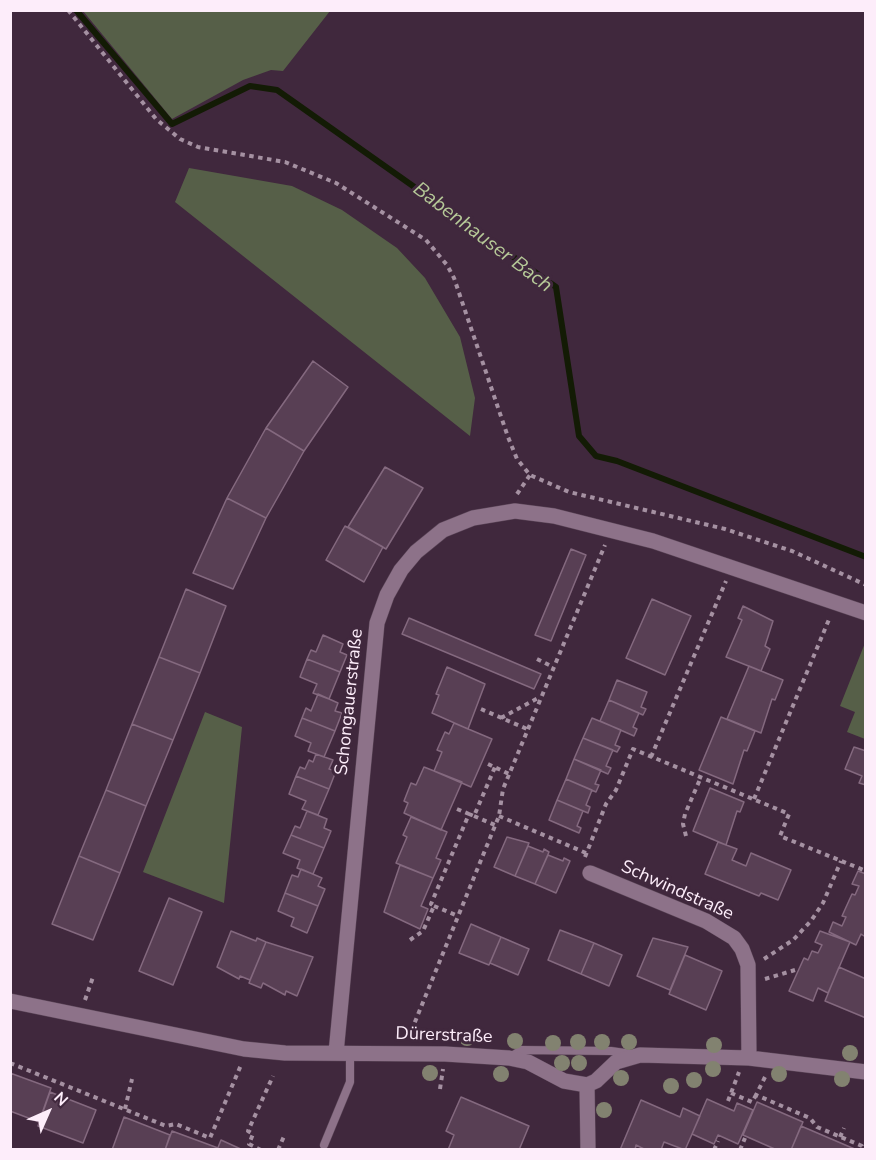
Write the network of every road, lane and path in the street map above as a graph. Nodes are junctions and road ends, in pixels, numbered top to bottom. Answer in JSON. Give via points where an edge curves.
{"nodes":[{"id":1,"x":68,"y":10,"type":"edge"},
{"id":2,"x":530,"y":475,"type":"junction"},
{"id":3,"x":633,"y":505,"type":"junction"},
{"id":4,"x":515,"y":511,"type":"junction"},
{"id":5,"x":611,"y":530,"type":"junction"},
{"id":6,"x":732,"y":566,"type":"junction"},
{"id":7,"x":848,"y":577,"type":"junction"},
{"id":8,"x":866,"y":585,"type":"edge"},
{"id":9,"x":836,"y":601,"type":"junction"},
{"id":10,"x":866,"y":613,"type":"edge"},
{"id":11,"x":537,"y":659,"type":"dead end"},
{"id":12,"x":553,"y":667,"type":"junction"},
{"id":13,"x":541,"y":697,"type":"junction"},
{"id":14,"x":481,"y":709,"type":"dead end"},
{"id":15,"x":501,"y":718,"type":"junction"},
{"id":16,"x":527,"y":729,"type":"junction"},
{"id":17,"x":651,"y":757,"type":"junction"},
{"id":18,"x":488,"y":764,"type":"dead end"},
{"id":19,"x":495,"y":767,"type":"junction"},
{"id":20,"x":509,"y":774,"type":"junction"},
{"id":21,"x":701,"y":777,"type":"junction"},
{"id":22,"x":754,"y":799,"type":"junction"},
{"id":23,"x":457,"y":808,"type":"dead end"},
{"id":24,"x":469,"y":814,"type":"junction"},
{"id":25,"x":474,"y":816,"type":"junction"},
{"id":26,"x":499,"y":816,"type":"junction"},
{"id":27,"x":495,"y":825,"type":"junction"},
{"id":28,"x":686,"y":836,"type":"dead end"},
{"id":29,"x":841,"y":861,"type":"junction"},
{"id":30,"x":866,"y":871,"type":"edge"},
{"id":31,"x":590,"y":873,"type":"dead end"},
{"id":32,"x":434,"y":906,"type":"junction"},
{"id":33,"x":458,"y":916,"type":"junction"},
{"id":34,"x":410,"y":940,"type":"dead end"},
{"id":35,"x":755,"y":963,"type":"junction"},
{"id":36,"x":795,"y":970,"type":"dead end"},
{"id":37,"x":93,"y":977,"type":"dead end"},
{"id":38,"x":10,"y":1001,"type":"edge"},
{"id":39,"x":80,"y":1015,"type":"junction"},
{"id":40,"x":244,"y":1049,"type":"junction"},
{"id":41,"x":343,"y":1053,"type":"junction"},
{"id":42,"x":402,"y":1054,"type":"junction"},
{"id":43,"x":640,"y":1055,"type":"junction"},
{"id":44,"x":509,"y":1058,"type":"junction"},
{"id":45,"x":747,"y":1058,"type":"junction"},
{"id":46,"x":773,"y":1060,"type":"junction"},
{"id":47,"x":10,"y":1063,"type":"edge"},
{"id":48,"x":866,"y":1072,"type":"edge"},
{"id":49,"x":273,"y":1076,"type":"dead end"},
{"id":50,"x":132,"y":1079,"type":"dead end"},
{"id":51,"x":587,"y":1085,"type":"junction"},
{"id":52,"x":731,"y":1093,"type":"junction"},
{"id":53,"x":756,"y":1095,"type":"junction"},
{"id":54,"x":728,"y":1101,"type":"dead end"},
{"id":55,"x":125,"y":1109,"type":"junction"},
{"id":56,"x":843,"y":1128,"type":"dead end"},
{"id":57,"x":285,"y":1134,"type":"dead end"},
{"id":58,"x":840,"y":1137,"type":"junction"},
{"id":59,"x":745,"y":1138,"type":"dead end"},
{"id":60,"x":718,"y":1141,"type":"dead end"},
{"id":61,"x":324,"y":1145,"type":"dead end"},
{"id":62,"x":740,"y":1148,"type":"edge"},
{"id":63,"x":261,"y":1149,"type":"edge"},
{"id":64,"x":278,"y":1149,"type":"edge"},
{"id":65,"x":588,"y":1149,"type":"edge"},
{"id":66,"x":714,"y":1149,"type":"edge"},
{"id":67,"x":746,"y":1149,"type":"edge"},
{"id":68,"x":864,"y":1149,"type":"edge"}],
"edges":[{"from":1,"to":2,"type":"path","via":[[156,119],[180,139],[198,147],[285,162],[326,179],[426,240],[454,278],[508,437],[517,459]]},
{"from":2,"to":3,"type":"path","via":[[569,492]]},
{"from":2,"to":4,"type":"path","via":[[516,496]]},
{"from":3,"to":5,"type":"path"},
{"from":3,"to":7,"type":"path","via":[[792,551]]},
{"from":4,"to":5,"type":"street","name":"Schongauerstraße"},
{"from":4,"to":41,"type":"street","name":"Schongauerstraße","via":[[473,518],[443,530],[401,570],[377,622]]},
{"from":5,"to":6,"type":"street","name":"Schongauerstraße"},
{"from":5,"to":12,"type":"path"},
{"from":6,"to":9,"type":"street","name":"Schongauerstraße"},
{"from":6,"to":17,"type":"path"},
{"from":7,"to":8,"type":"path"},
{"from":7,"to":9,"type":"path"},
{"from":9,"to":10,"type":"street","name":"Schongauerstraße"},
{"from":9,"to":22,"type":"path"},
{"from":11,"to":12,"type":"path"},
{"from":12,"to":13,"type":"path"},
{"from":13,"to":15,"type":"path"},
{"from":13,"to":16,"type":"path"},
{"from":14,"to":15,"type":"path"},
{"from":15,"to":16,"type":"path"},
{"from":16,"to":20,"type":"path"},
{"from":17,"to":21,"type":"path"},
{"from":17,"to":26,"type":"path","via":[[633,749],[586,853]]},
{"from":18,"to":19,"type":"path"},
{"from":19,"to":20,"type":"path"},
{"from":19,"to":25,"type":"path"},
{"from":20,"to":26,"type":"path"},
{"from":21,"to":22,"type":"path"},
{"from":21,"to":28,"type":"path","via":[[685,814]]},
{"from":22,"to":29,"type":"path","via":[[789,814],[780,836]]},
{"from":23,"to":24,"type":"path"},
{"from":24,"to":25,"type":"path"},
{"from":24,"to":32,"type":"path","via":[[431,904]]},
{"from":25,"to":27,"type":"path"},
{"from":26,"to":27,"type":"path"},
{"from":27,"to":33,"type":"path"},
{"from":29,"to":30,"type":"path"},
{"from":29,"to":35,"type":"path","via":[[811,921],[793,940]]},
{"from":31,"to":35,"type":"street","name":"Schwindstraße","via":[[721,928]]},
{"from":32,"to":33,"type":"path"},
{"from":32,"to":34,"type":"path","via":[[423,931]]},
{"from":33,"to":42,"type":"path"},
{"from":35,"to":36,"type":"path","via":[[766,981]]},
{"from":35,"to":45,"type":"street"},
{"from":37,"to":39,"type":"path"},
{"from":38,"to":39,"type":"street","name":"Dürerstraße"},
{"from":39,"to":40,"type":"street","name":"Dürerstraße"},
{"from":40,"to":41,"type":"street","name":"Dürerstraße"},
{"from":40,"to":55,"type":"path","via":[[240,1069],[210,1138]]},
{"from":41,"to":42,"type":"street","name":"Dürerstraße"},
{"from":41,"to":61,"type":"lane","via":[[350,1082]]},
{"from":42,"to":44,"type":"street","name":"Dürerstraße"},
{"from":43,"to":44,"type":"lane","via":[[521,1050]]},
{"from":43,"to":45,"type":"street"},
{"from":43,"to":51,"type":"street","via":[[616,1062]]},
{"from":44,"to":51,"type":"street","name":"Dürerstraße","via":[[528,1062],[564,1081]]},
{"from":45,"to":46,"type":"street"},
{"from":45,"to":52,"type":"path"},
{"from":46,"to":48,"type":"street"},
{"from":46,"to":53,"type":"path"},
{"from":47,"to":55,"type":"path"},
{"from":49,"to":63,"type":"path","via":[[248,1131],[254,1134],[249,1144]]},
{"from":50,"to":55,"type":"path"},
{"from":51,"to":65,"type":"street"},
{"from":52,"to":53,"type":"path","via":[[752,1102]]},
{"from":52,"to":54,"type":"path"},
{"from":53,"to":58,"type":"path","via":[[810,1118],[817,1126]]},
{"from":56,"to":58,"type":"path"},
{"from":57,"to":64,"type":"path"},
{"from":58,"to":68,"type":"path"},
{"from":59,"to":62,"type":"path"},
{"from":60,"to":66,"type":"path"},
{"from":62,"to":67,"type":"path"}]}
